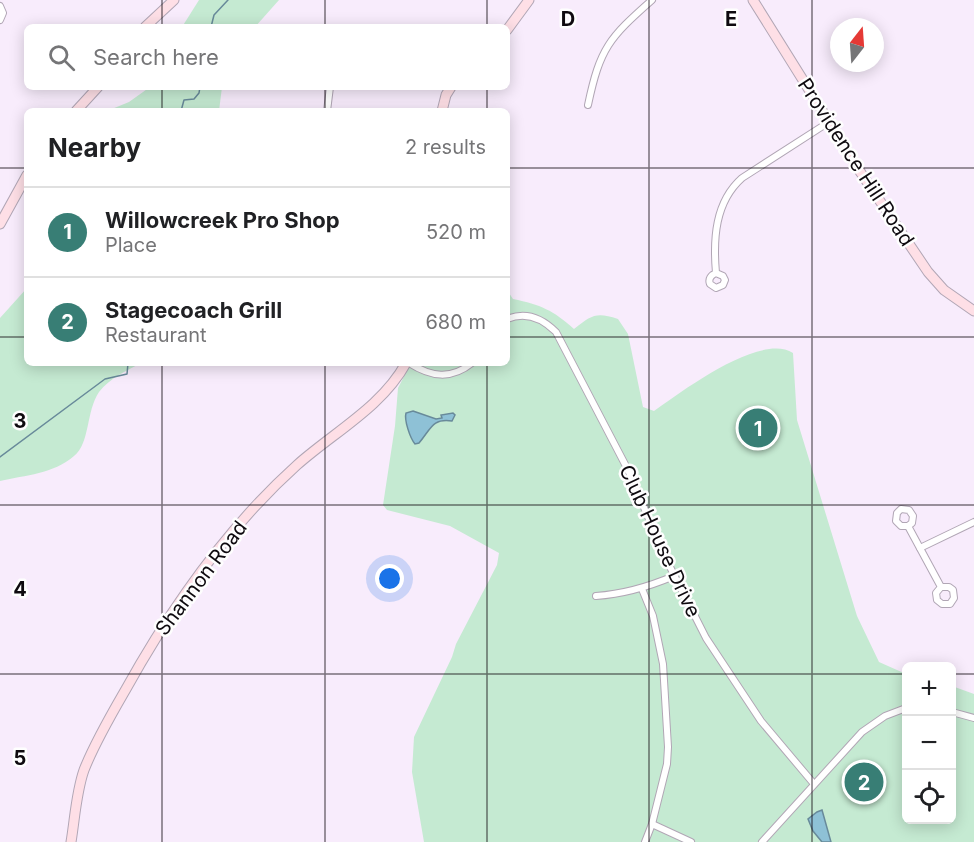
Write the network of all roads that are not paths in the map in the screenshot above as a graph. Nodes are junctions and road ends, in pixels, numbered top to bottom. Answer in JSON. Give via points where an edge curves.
{"nodes":[{"id":1,"x":174,"y":0,"type":"edge"},
{"id":2,"x":529,"y":0,"type":"edge"},
{"id":3,"x":652,"y":0,"type":"edge"},
{"id":4,"x":753,"y":0,"type":"edge"},
{"id":5,"x":0,"y":6,"type":"edge"},
{"id":6,"x":0,"y":20,"type":"edge"},
{"id":7,"x":149,"y":24,"type":"edge"},
{"id":8,"x":510,"y":27,"type":"edge"},
{"id":9,"x":95,"y":90,"type":"edge"},
{"id":10,"x":330,"y":90,"type":"edge"},
{"id":11,"x":449,"y":90,"type":"edge"},
{"id":12,"x":588,"y":105,"type":"dead end"},
{"id":13,"x":79,"y":108,"type":"edge"},
{"id":14,"x":327,"y":108,"type":"edge"},
{"id":15,"x":443,"y":108,"type":"edge"},
{"id":16,"x":829,"y":122,"type":"junction"},
{"id":17,"x":24,"y":180,"type":"edge"},
{"id":18,"x":0,"y":224,"type":"edge"},
{"id":19,"x":716,"y":273,"type":"dead end"},
{"id":20,"x":974,"y":311,"type":"edge"},
{"id":21,"x":510,"y":318,"type":"edge"},
{"id":22,"x":405,"y":366,"type":"edge"},
{"id":23,"x":414,"y":366,"type":"edge"},
{"id":24,"x":468,"y":366,"type":"edge"},
{"id":25,"x":974,"y":522,"type":"edge"},
{"id":26,"x":908,"y":526,"type":"dead end"},
{"id":27,"x":920,"y":548,"type":"junction"},
{"id":28,"x":674,"y":576,"type":"junction"},
{"id":29,"x":941,"y":587,"type":"dead end"},
{"id":30,"x":642,"y":589,"type":"junction"},
{"id":31,"x":596,"y":596,"type":"dead end"},
{"id":32,"x":902,"y":710,"type":"edge"},
{"id":33,"x":956,"y":713,"type":"edge"},
{"id":34,"x":974,"y":718,"type":"edge"},
{"id":35,"x":814,"y":784,"type":"junction"},
{"id":36,"x":652,"y":825,"type":"junction"},
{"id":37,"x":71,"y":842,"type":"edge"},
{"id":38,"x":645,"y":842,"type":"edge"},
{"id":39,"x":691,"y":842,"type":"edge"},
{"id":40,"x":762,"y":842,"type":"edge"}],
"edges":[{"from":1,"to":7,"type":"street"},
{"from":2,"to":8,"type":"street"},
{"from":3,"to":12,"type":"street","via":[[620,28],[606,47]]},
{"from":4,"to":16,"type":"street","name":"Providence Hill Road"},
{"from":5,"to":6,"type":"street"},
{"from":9,"to":13,"type":"street"},
{"from":10,"to":14,"type":"street"},
{"from":11,"to":15,"type":"street"},
{"from":16,"to":19,"type":"street","via":[[742,178],[726,195],[718,218]]},
{"from":16,"to":20,"type":"street","name":"Providence Hill Road","via":[[928,272],[944,290]]},
{"from":17,"to":18,"type":"street"},
{"from":21,"to":28,"type":"street","name":"Club House Drive","via":[[532,316],[548,323],[556,332],[630,475]]},
{"from":22,"to":37,"type":"street","name":"Shannon Road","via":[[381,397],[271,490],[166,620],[88,762]]},
{"from":23,"to":24,"type":"street","via":[[440,376],[452,375]]},
{"from":25,"to":27,"type":"street"},
{"from":26,"to":27,"type":"street"},
{"from":27,"to":29,"type":"street"},
{"from":28,"to":30,"type":"street"},
{"from":28,"to":35,"type":"street","name":"Club House Drive","via":[[735,683]]},
{"from":30,"to":31,"type":"street"},
{"from":30,"to":36,"type":"street","via":[[653,616],[663,664],[668,744]]},
{"from":32,"to":35,"type":"street","via":[[871,724]]},
{"from":33,"to":34,"type":"street"},
{"from":35,"to":40,"type":"street"},
{"from":36,"to":38,"type":"street"},
{"from":36,"to":39,"type":"street"}]}
